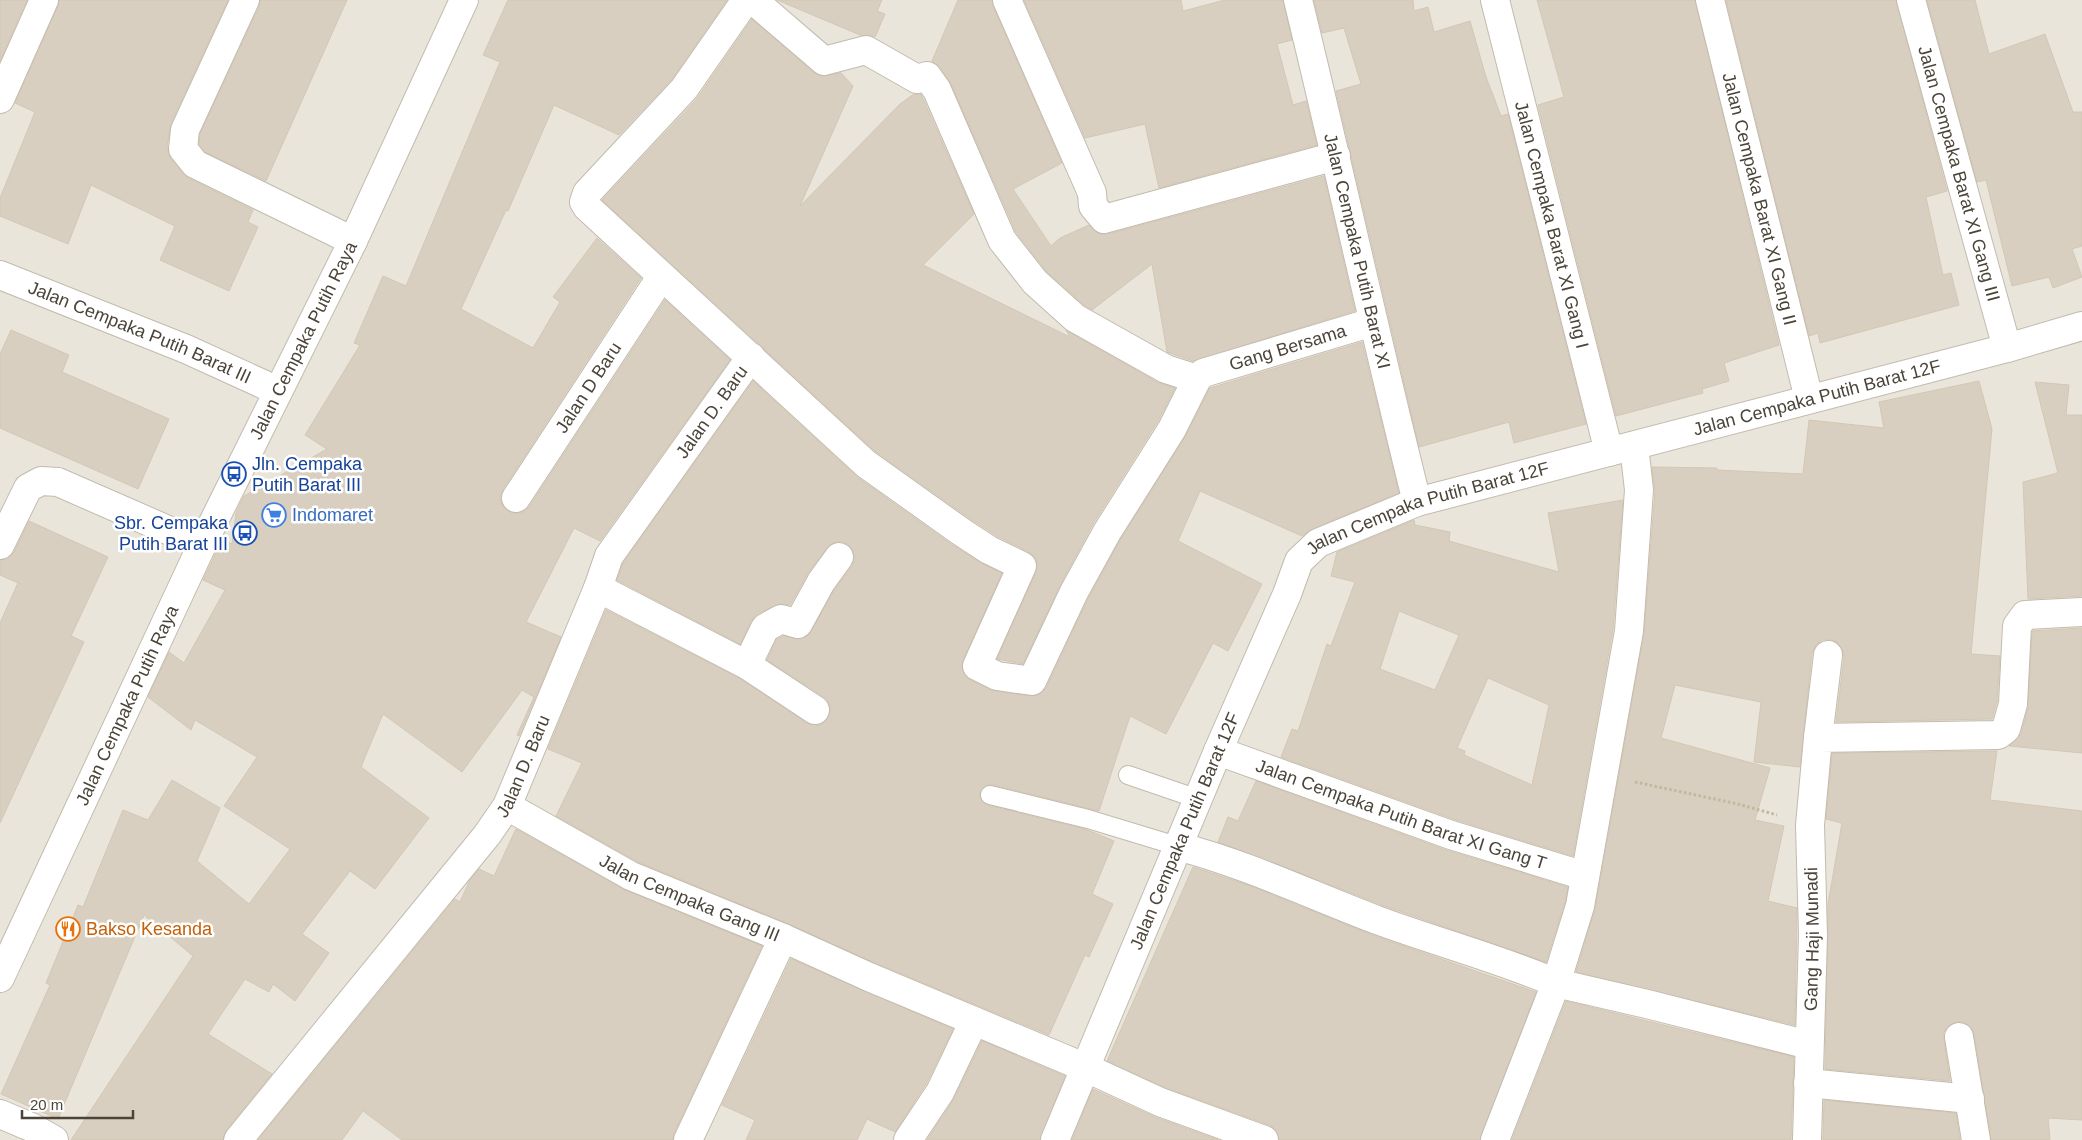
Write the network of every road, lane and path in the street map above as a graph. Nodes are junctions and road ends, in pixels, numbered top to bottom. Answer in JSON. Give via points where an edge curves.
{"nodes":[{"id":1,"x":44,"y":0,"type":"edge"},
{"id":2,"x":246,"y":0,"type":"edge"},
{"id":3,"x":464,"y":0,"type":"edge"},
{"id":4,"x":746,"y":0,"type":"edge"},
{"id":5,"x":753,"y":0,"type":"edge"},
{"id":6,"x":1007,"y":0,"type":"edge"},
{"id":7,"x":1298,"y":0,"type":"edge"},
{"id":8,"x":1495,"y":0,"type":"edge"},
{"id":9,"x":1710,"y":0,"type":"edge"},
{"id":10,"x":1911,"y":0,"type":"edge"},
{"id":11,"x":3,"y":82,"type":"edge"},
{"id":12,"x":1336,"y":156,"type":"junction"},
{"id":13,"x":354,"y":242,"type":"junction"},
{"id":14,"x":0,"y":275,"type":"edge"},
{"id":15,"x":661,"y":277,"type":"junction"},
{"id":16,"x":1373,"y":322,"type":"junction"},
{"id":17,"x":2082,"y":326,"type":"edge"},
{"id":18,"x":2007,"y":348,"type":"junction"},
{"id":19,"x":751,"y":357,"type":"junction"},
{"id":20,"x":1200,"y":376,"type":"junction"},
{"id":21,"x":278,"y":391,"type":"junction"},
{"id":22,"x":1809,"y":399,"type":"junction"},
{"id":23,"x":1622,"y":449,"type":"junction"},
{"id":24,"x":516,"y":498,"type":"dead end"},
{"id":25,"x":1417,"y":502,"type":"junction"},
{"id":26,"x":0,"y":545,"type":"edge"},
{"id":27,"x":202,"y":545,"type":"junction"},
{"id":28,"x":839,"y":557,"type":"dead end"},
{"id":29,"x":598,"y":588,"type":"junction"},
{"id":30,"x":2082,"y":612,"type":"edge"},
{"id":31,"x":1828,"y":656,"type":"dead end"},
{"id":32,"x":748,"y":666,"type":"junction"},
{"id":33,"x":815,"y":710,"type":"dead end"},
{"id":34,"x":1818,"y":738,"type":"junction"},
{"id":35,"x":1218,"y":751,"type":"junction"},
{"id":36,"x":1128,"y":775,"type":"dead end"},
{"id":37,"x":1603,"y":775,"type":"junction"},
{"id":38,"x":990,"y":795,"type":"dead end"},
{"id":39,"x":1198,"y":799,"type":"junction"},
{"id":40,"x":507,"y":806,"type":"junction"},
{"id":41,"x":1810,"y":825,"type":"junction"},
{"id":42,"x":1177,"y":846,"type":"junction"},
{"id":43,"x":1585,"y":876,"type":"junction"},
{"id":44,"x":783,"y":938,"type":"junction"},
{"id":45,"x":0,"y":978,"type":"edge"},
{"id":46,"x":1556,"y":984,"type":"junction"},
{"id":47,"x":974,"y":1020,"type":"junction"},
{"id":48,"x":1959,"y":1037,"type":"dead end"},
{"id":49,"x":1809,"y":1046,"type":"junction"},
{"id":50,"x":1084,"y":1067,"type":"junction"},
{"id":51,"x":1808,"y":1083,"type":"junction"},
{"id":52,"x":1970,"y":1099,"type":"junction"},
{"id":53,"x":0,"y":1114,"type":"edge"},
{"id":54,"x":54,"y":1140,"type":"edge"},
{"id":55,"x":238,"y":1140,"type":"edge"},
{"id":56,"x":688,"y":1140,"type":"edge"},
{"id":57,"x":908,"y":1140,"type":"edge"},
{"id":58,"x":1055,"y":1140,"type":"edge"},
{"id":59,"x":1264,"y":1140,"type":"edge"},
{"id":60,"x":1495,"y":1140,"type":"edge"},
{"id":61,"x":1807,"y":1140,"type":"edge"},
{"id":62,"x":1976,"y":1140,"type":"edge"}],
"edges":[{"from":1,"to":11,"type":"street"},
{"from":2,"to":13,"type":"street","via":[[185,130],[183,149],[195,164]]},
{"from":3,"to":13,"type":"street","name":"Jalan Cempaka Putih Raya"},
{"from":4,"to":15,"type":"street","via":[[684,89],[584,197],[587,207]]},
{"from":5,"to":20,"type":"street","via":[[824,61],[866,50],[917,79],[927,76],[937,90],[1002,240],[1036,282],[1075,318],[1166,369]]},
{"from":6,"to":12,"type":"street","via":[[1092,193],[1093,206],[1104,219]]},
{"from":7,"to":12,"type":"street","name":"Jalan Cempaka Putih Barat XI"},
{"from":8,"to":23,"type":"street","name":"Jalan Cempaka Barat XI Gang I"},
{"from":9,"to":22,"type":"street","name":"Jalan Cempaka Barat XI Gang II"},
{"from":10,"to":18,"type":"street","name":"Jalan Cempaka Barat XI Gang III"},
{"from":12,"to":16,"type":"street","name":"Jalan Cempaka Putih Barat XI"},
{"from":13,"to":21,"type":"street","name":"Jalan Cempaka Putih Raya"},
{"from":14,"to":21,"type":"street","name":"Jalan Cempaka Putih Barat III","via":[[186,349]]},
{"from":15,"to":19,"type":"street"},
{"from":15,"to":24,"type":"street","name":"Jalan D Baru"},
{"from":16,"to":20,"type":"street","name":"Gang Bersama"},
{"from":16,"to":25,"type":"street","name":"Jalan Cempaka Putih Barat XI"},
{"from":17,"to":18,"type":"street","name":"Jalan Cempaka Putih Barat 12F"},
{"from":18,"to":22,"type":"street","name":"Jalan Cempaka Putih Barat 12F"},
{"from":19,"to":20,"type":"street","via":[[866,464],[989,550],[1022,566],[977,666],[997,676],[1032,681],[1107,532],[1172,429]]},
{"from":19,"to":29,"type":"street","name":"Jalan D. Baru","via":[[609,556]]},
{"from":21,"to":27,"type":"street","name":"Jalan Cempaka Putih Raya"},
{"from":22,"to":23,"type":"street","name":"Jalan Cempaka Putih Barat 12F"},
{"from":23,"to":25,"type":"street","name":"Jalan Cempaka Putih Barat 12F"},
{"from":23,"to":37,"type":"street","name":"Jalan Cempaka Barat XI Gang I","via":[[1639,490],[1629,631]]},
{"from":25,"to":35,"type":"street","name":"Jalan Cempaka Putih Barat 12F","via":[[1318,543],[1299,561]]},
{"from":26,"to":27,"type":"street","via":[[28,488],[41,481],[58,482]]},
{"from":27,"to":45,"type":"street","name":"Jalan Cempaka Putih Raya"},
{"from":28,"to":32,"type":"street","via":[[798,624],[781,619],[765,628]]},
{"from":29,"to":32,"type":"street"},
{"from":29,"to":40,"type":"street","name":"Jalan D. Baru"},
{"from":30,"to":34,"type":"street","via":[[2025,615],[2019,621],[2013,704],[2006,729],[1998,734]]},
{"from":31,"to":34,"type":"street","name":"Gang Haji Munadi"},
{"from":32,"to":33,"type":"street"},
{"from":34,"to":41,"type":"street","name":"Gang Haji Munadi"},
{"from":35,"to":39,"type":"street","name":"Jalan Cempaka Putih Barat 12F"},
{"from":35,"to":43,"type":"street","name":"Jalan Cempaka Putih Barat XI Gang T","via":[[1451,835]]},
{"from":36,"to":39,"type":"lane"},
{"from":37,"to":41,"type":"path","via":[[1738,804]]},
{"from":37,"to":43,"type":"street","name":"Jalan Cempaka Barat XI Gang I"},
{"from":38,"to":42,"type":"lane","via":[[1088,819]]},
{"from":39,"to":42,"type":"street","name":"Jalan Cempaka Putih Barat 12F"},
{"from":40,"to":44,"type":"street","name":"Jalan Cempaka Gang III","via":[[620,871]]},
{"from":40,"to":55,"type":"street","name":"Jalan D. Baru"},
{"from":41,"to":49,"type":"street","name":"Gang Haji Munadi","via":[[1813,934]]},
{"from":42,"to":46,"type":"street","via":[[1213,855]]},
{"from":42,"to":50,"type":"street","name":"Jalan Cempaka Putih Barat 12F"},
{"from":43,"to":46,"type":"street","name":"Jalan Cempaka Barat XI Gang I","via":[[1580,906]]},
{"from":44,"to":47,"type":"street"},
{"from":44,"to":56,"type":"street","name":"Jalan Cempaka Gang III"},
{"from":46,"to":49,"type":"street"},
{"from":46,"to":60,"type":"street","name":"Jalan Cempaka Barat XI Gang I"},
{"from":47,"to":50,"type":"street"},
{"from":47,"to":57,"type":"street","via":[[940,1092]]},
{"from":48,"to":52,"type":"street"},
{"from":49,"to":51,"type":"street","name":"Gang Haji Munadi"},
{"from":50,"to":58,"type":"street","name":"Jalan Cempaka Putih Barat 12F"},
{"from":50,"to":59,"type":"street","via":[[1160,1102]]},
{"from":51,"to":52,"type":"street"},
{"from":51,"to":61,"type":"street","name":"Gang Haji Munadi"},
{"from":52,"to":62,"type":"street"},
{"from":53,"to":54,"type":"street"}]}
